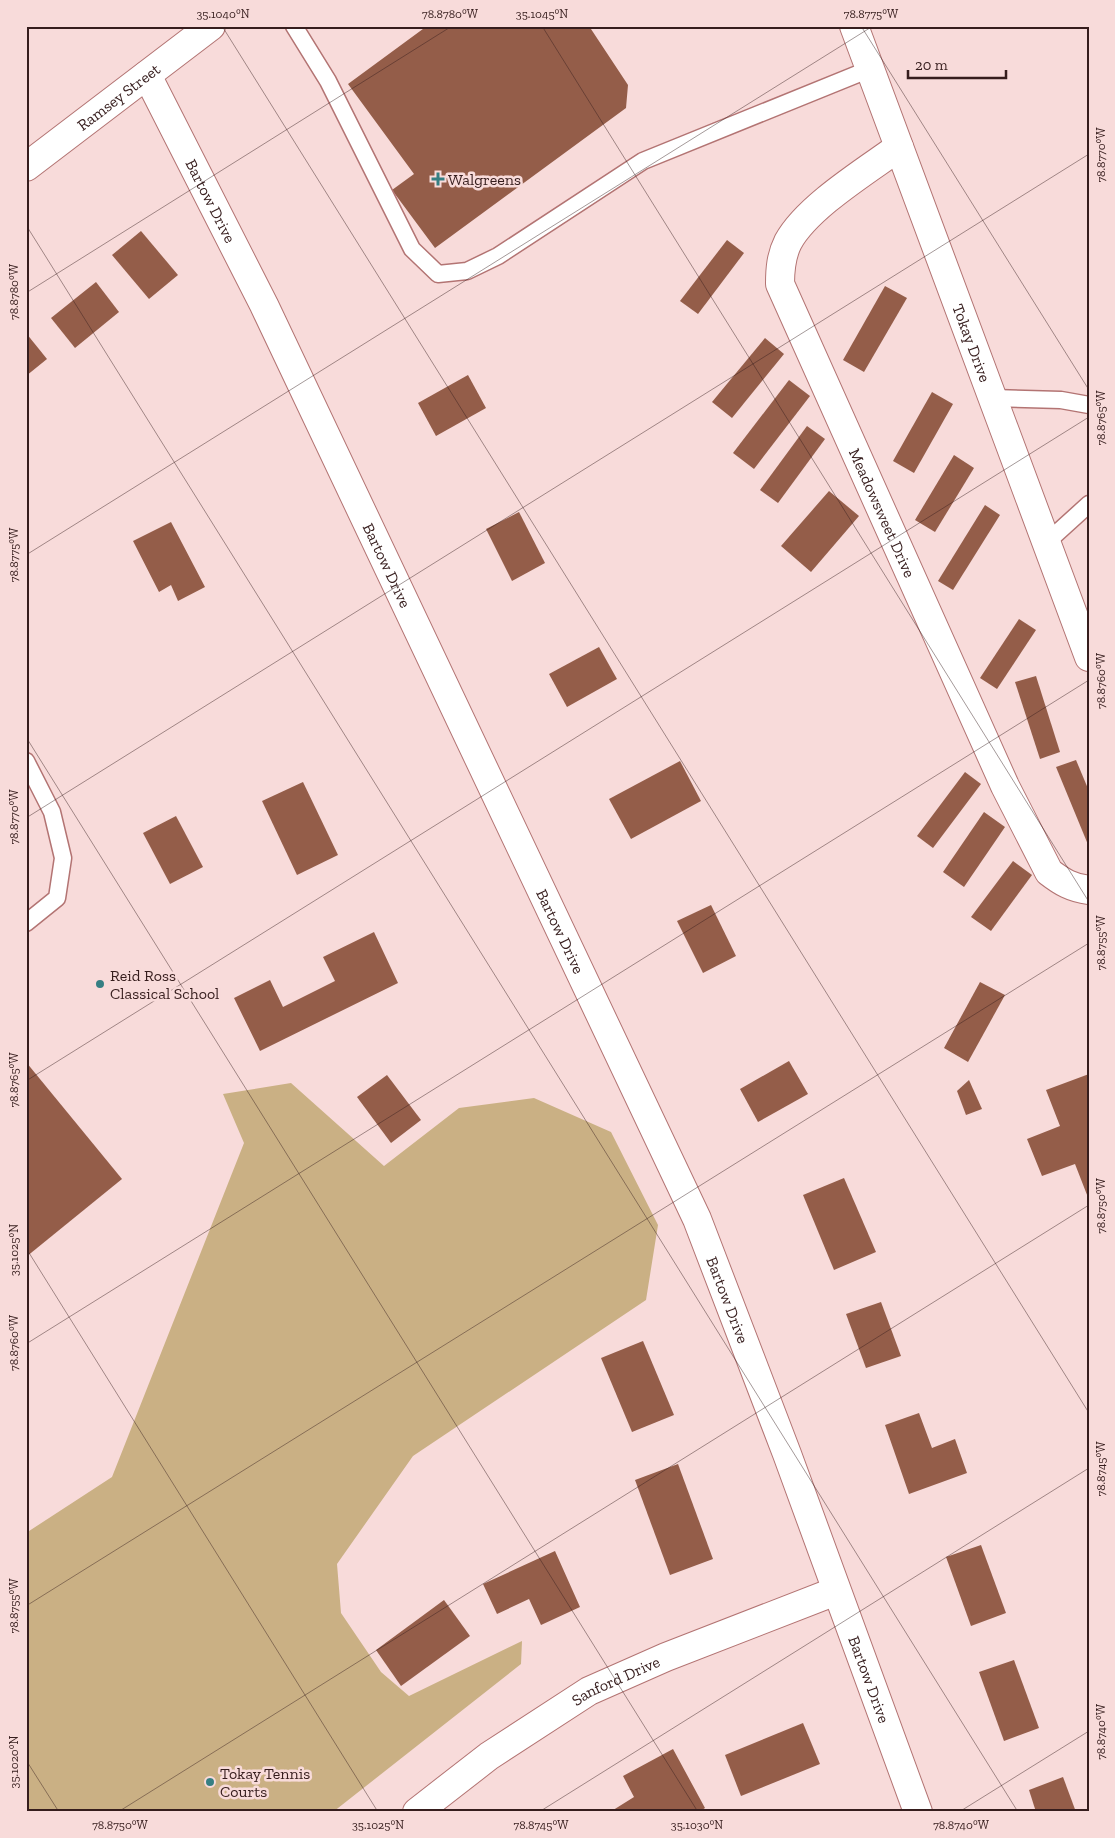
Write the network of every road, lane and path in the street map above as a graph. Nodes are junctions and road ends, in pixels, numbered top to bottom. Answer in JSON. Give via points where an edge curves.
{"nodes":[{"id":1,"x":211,"y":26,"type":"edge"},
{"id":2,"x":294,"y":26,"type":"edge"},
{"id":3,"x":854,"y":26,"type":"edge"},
{"id":4,"x":870,"y":69,"type":"junction"},
{"id":5,"x":147,"y":74,"type":"junction"},
{"id":6,"x":899,"y":147,"type":"junction"},
{"id":7,"x":26,"y":167,"type":"edge"},
{"id":8,"x":993,"y":398,"type":"junction"},
{"id":9,"x":1089,"y":405,"type":"edge"},
{"id":10,"x":1089,"y":504,"type":"edge"},
{"id":11,"x":1046,"y":542,"type":"junction"},
{"id":12,"x":1089,"y":657,"type":"edge"},
{"id":13,"x":26,"y":761,"type":"edge"},
{"id":14,"x":1089,"y":890,"type":"edge"},
{"id":15,"x":26,"y":922,"type":"edge"},
{"id":16,"x":836,"y":1591,"type":"junction"},
{"id":17,"x":417,"y":1812,"type":"edge"},
{"id":18,"x":918,"y":1812,"type":"edge"}],
"edges":[{"from":1,"to":5,"type":"street","name":"Ramsey Street"},
{"from":2,"to":4,"type":"lane","via":[[328,81],[412,249],[438,274],[467,271],[498,256],[643,161]]},
{"from":3,"to":4,"type":"street","name":"Tokay Drive"},
{"from":4,"to":6,"type":"street","name":"Tokay Drive"},
{"from":5,"to":7,"type":"street","name":"Ramsey Street"},
{"from":5,"to":16,"type":"street","name":"Bartow Drive","via":[[264,305],[697,1219]]},
{"from":6,"to":8,"type":"street","name":"Tokay Drive"},
{"from":6,"to":14,"type":"street","name":"Meadowsweet Drive","via":[[811,213],[788,242],[780,265],[780,284],[1005,786],[1049,872],[1061,882]]},
{"from":8,"to":9,"type":"lane","via":[[1061,400]]},
{"from":8,"to":11,"type":"street","name":"Tokay Drive"},
{"from":10,"to":11,"type":"lane"},
{"from":11,"to":12,"type":"street","name":"Tokay Drive"},
{"from":13,"to":15,"type":"lane","via":[[52,812],[63,858],[57,898]]},
{"from":16,"to":17,"type":"street","name":"Sanford Drive","via":[[666,1657],[589,1691],[489,1756]]},
{"from":16,"to":18,"type":"street","name":"Bartow Drive"}]}
